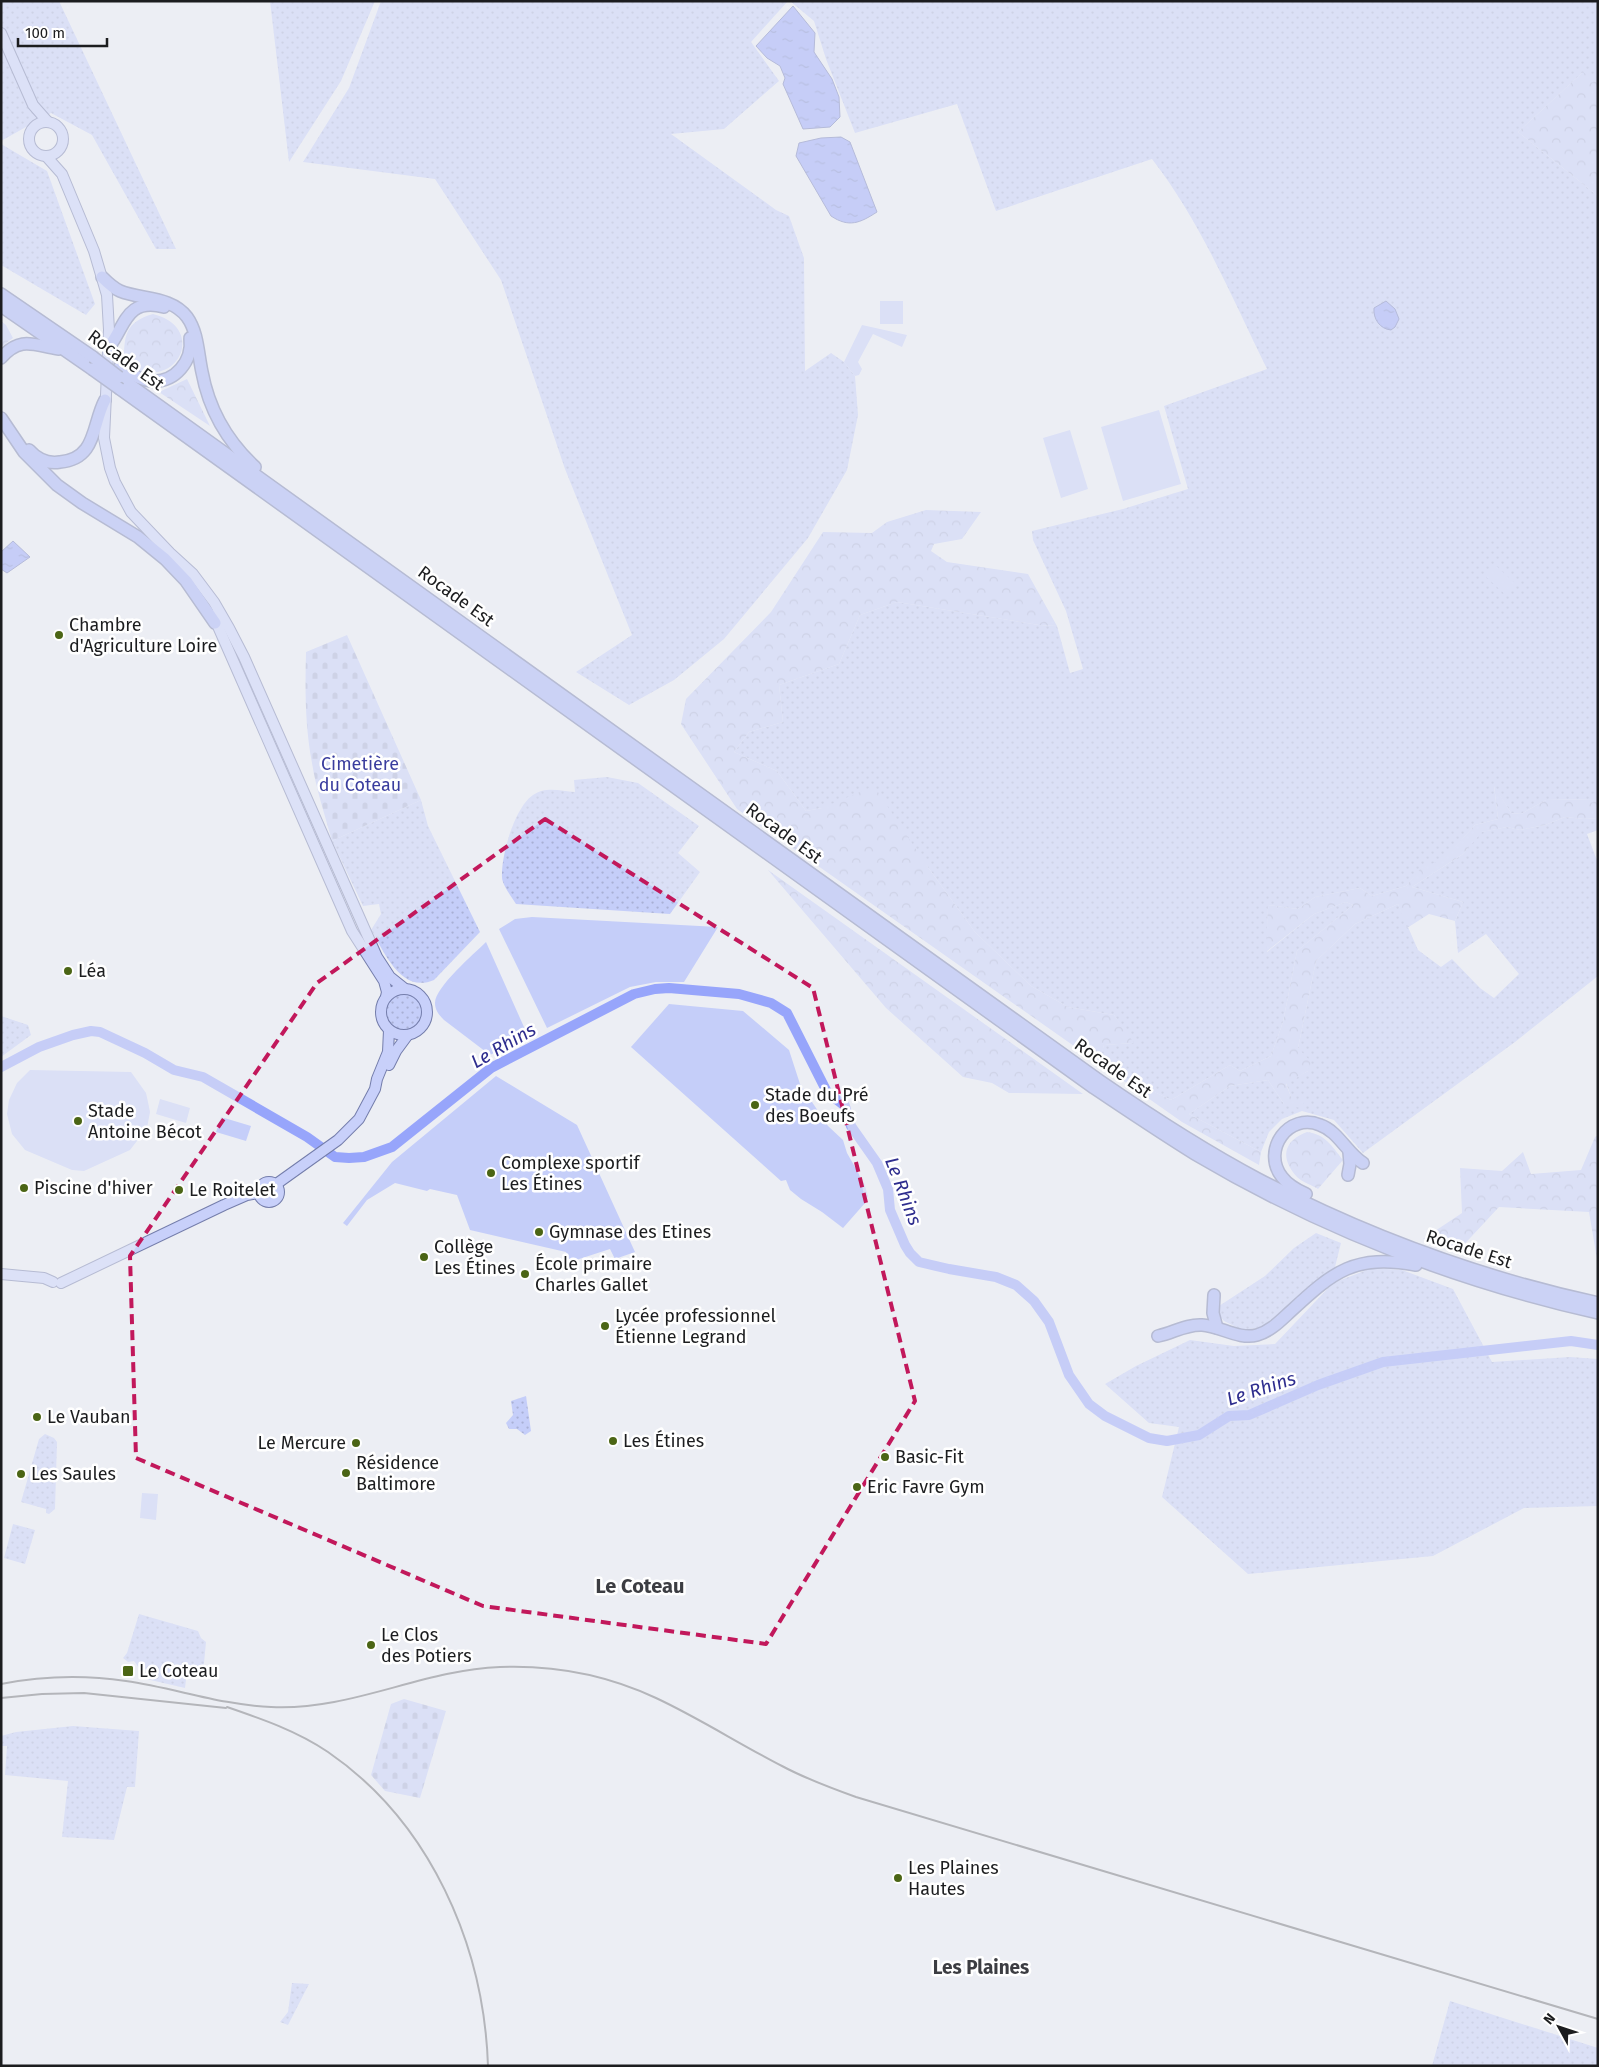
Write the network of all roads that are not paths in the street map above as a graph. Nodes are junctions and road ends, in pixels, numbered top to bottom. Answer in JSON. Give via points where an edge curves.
{"nodes":[{"id":1,"x":1,"y":33,"type":"edge"},
{"id":2,"x":33,"y":105,"type":"junction"},
{"id":3,"x":48,"y":122,"type":"junction"},
{"id":4,"x":34,"y":127,"type":"junction"},
{"id":5,"x":59,"y":150,"type":"junction"},
{"id":6,"x":46,"y":156,"type":"junction"},
{"id":7,"x":62,"y":174,"type":"junction"},
{"id":8,"x":102,"y":277,"type":"junction"},
{"id":9,"x":1,"y":294,"type":"edge"},
{"id":10,"x":1,"y":306,"type":"edge"},
{"id":11,"x":109,"y":347,"type":"junction"},
{"id":12,"x":66,"y":350,"type":"junction"},
{"id":13,"x":1,"y":358,"type":"edge"},
{"id":14,"x":93,"y":359,"type":"junction"},
{"id":15,"x":119,"y":372,"type":"junction"},
{"id":16,"x":105,"y":400,"type":"junction"},
{"id":17,"x":1,"y":408,"type":"edge"},
{"id":18,"x":1,"y":418,"type":"edge"},
{"id":19,"x":266,"y":482,"type":"junction"},
{"id":20,"x":170,"y":553,"type":"junction"},
{"id":21,"x":215,"y":623,"type":"junction"},
{"id":22,"x":601,"y":728,"type":"junction"},
{"id":23,"x":653,"y":765,"type":"junction"},
{"id":24,"x":405,"y":989,"type":"junction"},
{"id":25,"x":386,"y":997,"type":"junction"},
{"id":26,"x":389,"y":1030,"type":"junction"},
{"id":27,"x":407,"y":1036,"type":"junction"},
{"id":28,"x":375,"y":1089,"type":"junction"},
{"id":29,"x":1348,"y":1152,"type":"junction"},
{"id":30,"x":1362,"y":1163,"type":"dead end"},
{"id":31,"x":1348,"y":1175,"type":"dead end"},
{"id":32,"x":275,"y":1186,"type":"junction"},
{"id":33,"x":259,"y":1193,"type":"junction"},
{"id":34,"x":1382,"y":1236,"type":"junction"},
{"id":35,"x":1430,"y":1265,"type":"junction"},
{"id":36,"x":1,"y":1274,"type":"edge"},
{"id":37,"x":1214,"y":1295,"type":"dead end"},
{"id":38,"x":1598,"y":1303,"type":"edge"},
{"id":39,"x":1598,"y":1313,"type":"edge"},
{"id":40,"x":1217,"y":1328,"type":"junction"},
{"id":41,"x":1158,"y":1336,"type":"dead end"}],
"edges":[{"from":1,"to":2,"type":"main road"},
{"from":2,"to":3,"type":"main road"},
{"from":2,"to":4,"type":"main road"},
{"from":3,"to":4,"type":"main road"},
{"from":3,"to":5,"type":"main road","via":[[62,133],[63,143]]},
{"from":4,"to":6,"type":"main road","via":[[30,133],[30,144],[34,152]]},
{"from":5,"to":6,"type":"main road"},
{"from":5,"to":7,"type":"main road"},
{"from":6,"to":7,"type":"main road"},
{"from":7,"to":8,"type":"main road"},
{"from":8,"to":11,"type":"main road","via":[[107,295]]},
{"from":8,"to":19,"type":"highway","via":[[121,291],[165,302],[186,315],[192,326],[206,392],[217,418],[231,441]]},
{"from":9,"to":14,"type":"highway","name":"Rocade Est"},
{"from":10,"to":12,"type":"highway","name":"Rocade Est"},
{"from":11,"to":15,"type":"highway","via":[[124,319],[143,307],[166,308],[186,325],[190,354],[172,376],[153,381]]},
{"from":11,"to":16,"type":"main road"},
{"from":12,"to":13,"type":"highway","via":[[28,343],[13,347]]},
{"from":12,"to":14,"type":"highway","name":"Rocade Est"},
{"from":14,"to":15,"type":"highway","name":"Rocade Est","bridge":true},
{"from":14,"to":22,"type":"highway","name":"Rocade Est","bridge":true,"via":[[120,389]]},
{"from":15,"to":19,"type":"highway","name":"Rocade Est"},
{"from":16,"to":17,"type":"highway","via":[[93,438],[86,449],[77,457],[58,463],[45,461],[33,454],[18,437]]},
{"from":16,"to":20,"type":"main road","via":[[104,438],[115,482],[131,512]]},
{"from":18,"to":21,"type":"highway","via":[[24,452],[57,485],[138,537],[165,559]]},
{"from":19,"to":22,"type":"highway","name":"Rocade Est"},
{"from":20,"to":21,"type":"main road","via":[[203,598]]},
{"from":20,"to":24,"type":"main road","via":[[201,585],[229,628],[377,957],[390,977]]},
{"from":21,"to":25,"type":"main road","via":[[349,924],[384,981]]},
{"from":22,"to":23,"type":"highway","name":"Rocade Est"},
{"from":23,"to":34,"type":"highway","name":"Rocade Est","via":[[1150,1115],[1258,1179]]},
{"from":23,"to":35,"type":"highway","name":"Rocade Est","via":[[1144,1122],[1204,1159],[1320,1220]]},
{"from":24,"to":25,"type":"main road"},
{"from":24,"to":27,"type":"main road","via":[[422,996],[428,1010],[423,1027]]},
{"from":25,"to":26,"type":"main road","via":[[381,1015]]},
{"from":26,"to":27,"type":"main road"},
{"from":26,"to":28,"type":"main road","via":[[388,1052]]},
{"from":27,"to":28,"type":"main road"},
{"from":28,"to":32,"type":"main road","via":[[364,1112],[338,1140]]},
{"from":29,"to":30,"type":"highway"},
{"from":29,"to":31,"type":"highway"},
{"from":29,"to":34,"type":"highway","via":[[1326,1127],[1302,1122],[1282,1134],[1274,1156],[1278,1171],[1289,1184],[1371,1226]]},
{"from":32,"to":33,"type":"main road","via":[[264,1184]]},
{"from":32,"to":33,"type":"main road","via":[[278,1194],[271,1202],[263,1200]]},
{"from":33,"to":36,"type":"main road","via":[[224,1205],[57,1283],[44,1278]]},
{"from":34,"to":38,"type":"highway","name":"Rocade Est","via":[[1510,1281]]},
{"from":35,"to":39,"type":"highway","name":"Rocade Est","via":[[1507,1290]]},
{"from":35,"to":40,"type":"highway","via":[[1422,1267],[1381,1260],[1356,1264],[1324,1282],[1262,1333],[1245,1336]]},
{"from":37,"to":40,"type":"highway","via":[[1213,1313]]},
{"from":40,"to":41,"type":"highway","via":[[1194,1325]]}]}
